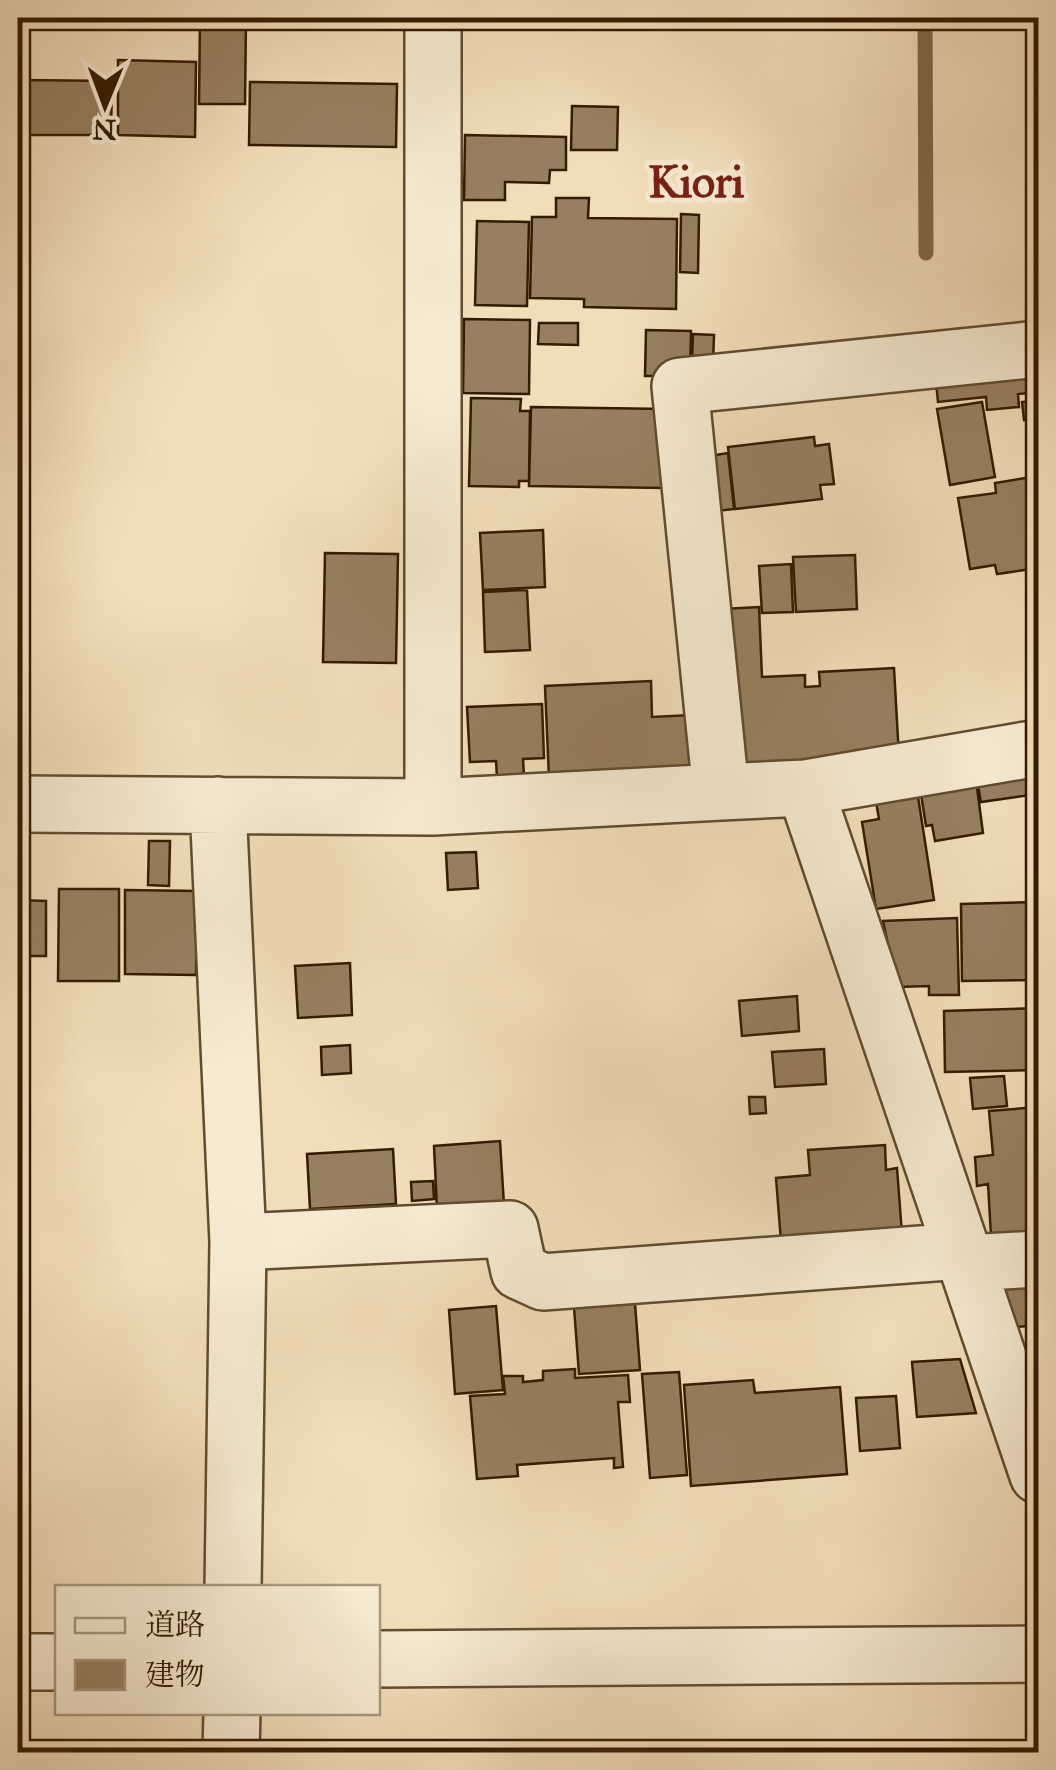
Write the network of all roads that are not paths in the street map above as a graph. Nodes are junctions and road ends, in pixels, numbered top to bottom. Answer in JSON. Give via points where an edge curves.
{"nodes":[{"id":1,"x":433,"y":18,"type":"edge"},
{"id":2,"x":1038,"y":348,"type":"edge"},
{"id":3,"x":1038,"y":748,"type":"edge"},
{"id":4,"x":805,"y":788,"type":"junction"},
{"id":5,"x":721,"y":792,"type":"junction"},
{"id":6,"x":18,"y":804,"type":"edge"},
{"id":7,"x":218,"y":805,"type":"junction"},
{"id":8,"x":433,"y":807,"type":"junction"},
{"id":9,"x":238,"y":1242,"type":"junction"},
{"id":10,"x":964,"y":1257,"type":"junction"},
{"id":11,"x":1038,"y":1259,"type":"edge"},
{"id":12,"x":1038,"y":1475,"type":"edge"},
{"id":13,"x":234,"y":1585,"type":"edge"},
{"id":14,"x":1038,"y":1654,"type":"edge"},
{"id":15,"x":380,"y":1660,"type":"edge"},
{"id":16,"x":18,"y":1662,"type":"edge"},
{"id":17,"x":55,"y":1662,"type":"edge"},
{"id":18,"x":232,"y":1715,"type":"edge"},
{"id":19,"x":231,"y":1752,"type":"edge"}],
"edges":[{"from":1,"to":8,"type":"street"},
{"from":2,"to":5,"type":"street","via":[[680,386]]},
{"from":3,"to":4,"type":"street"},
{"from":4,"to":5,"type":"street"},
{"from":4,"to":10,"type":"street"},
{"from":5,"to":8,"type":"street"},
{"from":6,"to":7,"type":"street"},
{"from":7,"to":8,"type":"street"},
{"from":7,"to":9,"type":"street"},
{"from":9,"to":10,"type":"street","via":[[510,1230],[519,1271],[543,1282]]},
{"from":9,"to":13,"type":"street"},
{"from":10,"to":11,"type":"street"},
{"from":10,"to":12,"type":"street"},
{"from":14,"to":15,"type":"street"},
{"from":16,"to":17,"type":"street"},
{"from":18,"to":19,"type":"street"}]}
